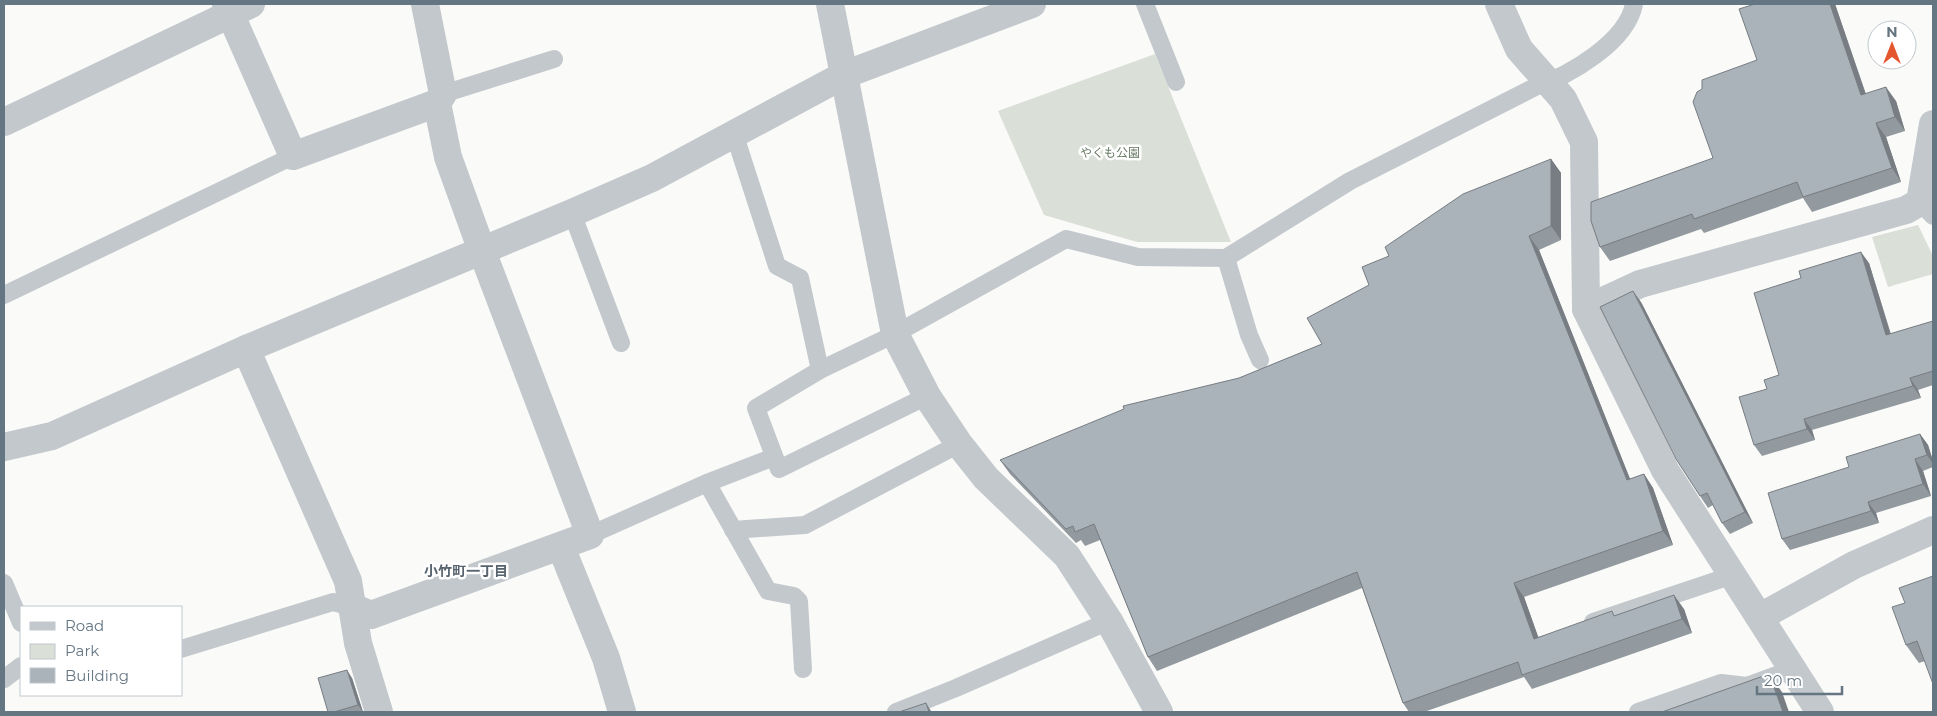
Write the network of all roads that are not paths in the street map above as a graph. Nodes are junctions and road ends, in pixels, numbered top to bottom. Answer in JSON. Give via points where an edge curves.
{"nodes":[{"id":1,"x":424,"y":4,"type":"edge"},
{"id":2,"x":830,"y":4,"type":"edge"},
{"id":3,"x":1032,"y":4,"type":"edge"},
{"id":4,"x":1145,"y":4,"type":"edge"},
{"id":5,"x":1499,"y":4,"type":"edge"},
{"id":6,"x":1634,"y":4,"type":"edge"},
{"id":7,"x":236,"y":7,"type":"edge"},
{"id":8,"x":554,"y":59,"type":"dead end"},
{"id":9,"x":844,"y":75,"type":"junction"},
{"id":10,"x":1176,"y":82,"type":"dead end"},
{"id":11,"x":1548,"y":83,"type":"junction"},
{"id":12,"x":440,"y":98,"type":"junction"},
{"id":13,"x":4,"y":122,"type":"edge"},
{"id":14,"x":1933,"y":124,"type":"edge"},
{"id":15,"x":734,"y":133,"type":"junction"},
{"id":16,"x":294,"y":156,"type":"junction"},
{"id":17,"x":1927,"y":209,"type":"edge"},
{"id":18,"x":572,"y":214,"type":"junction"},
{"id":19,"x":482,"y":251,"type":"junction"},
{"id":20,"x":1226,"y":258,"type":"junction"},
{"id":21,"x":4,"y":294,"type":"edge"},
{"id":22,"x":1586,"y":309,"type":"junction"},
{"id":23,"x":895,"y":334,"type":"junction"},
{"id":24,"x":621,"y":342,"type":"dead end"},
{"id":25,"x":246,"y":349,"type":"junction"},
{"id":26,"x":1260,"y":360,"type":"dead end"},
{"id":27,"x":820,"y":370,"type":"junction"},
{"id":28,"x":927,"y":396,"type":"junction"},
{"id":29,"x":959,"y":444,"type":"junction"},
{"id":30,"x":4,"y":447,"type":"edge"},
{"id":31,"x":774,"y":457,"type":"junction"},
{"id":32,"x":707,"y":484,"type":"junction"},
{"id":33,"x":733,"y":530,"type":"junction"},
{"id":34,"x":1933,"y":530,"type":"edge"},
{"id":35,"x":590,"y":535,"type":"junction"},
{"id":36,"x":561,"y":547,"type":"junction"},
{"id":37,"x":1733,"y":575,"type":"junction"},
{"id":38,"x":4,"y":583,"type":"edge"},
{"id":39,"x":352,"y":607,"type":"junction"},
{"id":40,"x":1760,"y":617,"type":"junction"},
{"id":41,"x":1109,"y":621,"type":"junction"},
{"id":42,"x":20,"y":622,"type":"edge"},
{"id":43,"x":1580,"y":626,"type":"edge"},
{"id":44,"x":182,"y":649,"type":"edge"},
{"id":45,"x":20,"y":667,"type":"edge"},
{"id":46,"x":803,"y":668,"type":"dead end"},
{"id":47,"x":1794,"y":670,"type":"junction"},
{"id":48,"x":4,"y":679,"type":"edge"},
{"id":49,"x":379,"y":712,"type":"edge"},
{"id":50,"x":622,"y":712,"type":"edge"},
{"id":51,"x":896,"y":712,"type":"edge"},
{"id":52,"x":1159,"y":712,"type":"edge"},
{"id":53,"x":1638,"y":712,"type":"edge"},
{"id":54,"x":1820,"y":712,"type":"edge"}],
"edges":[{"from":1,"to":12,"type":"street"},
{"from":2,"to":9,"type":"street"},
{"from":3,"to":9,"type":"street"},
{"from":4,"to":10,"type":"lane"},
{"from":5,"to":11,"type":"street","via":[[1519,49]]},
{"from":6,"to":11,"type":"lane","via":[[1632,17],[1605,47],[1566,76]]},
{"from":7,"to":13,"type":"street"},
{"from":7,"to":16,"type":"street"},
{"from":8,"to":12,"type":"lane"},
{"from":9,"to":15,"type":"street"},
{"from":9,"to":23,"type":"street"},
{"from":11,"to":20,"type":"lane","via":[[1350,181]]},
{"from":11,"to":22,"type":"street","via":[[1562,99],[1584,142]]},
{"from":12,"to":16,"type":"street"},
{"from":12,"to":19,"type":"street","via":[[448,158]]},
{"from":14,"to":17,"type":"street"},
{"from":15,"to":18,"type":"street","via":[[652,178]]},
{"from":15,"to":27,"type":"lane","via":[[777,266],[800,278]]},
{"from":16,"to":21,"type":"lane"},
{"from":17,"to":22,"type":"street","via":[[1906,210],[1640,284]]},
{"from":18,"to":19,"type":"street"},
{"from":18,"to":24,"type":"lane"},
{"from":19,"to":25,"type":"street"},
{"from":19,"to":35,"type":"street"},
{"from":20,"to":23,"type":"lane","via":[[1138,257],[1066,239]]},
{"from":20,"to":26,"type":"lane","via":[[1249,335]]},
{"from":22,"to":37,"type":"street","via":[[1665,470]]},
{"from":23,"to":27,"type":"lane"},
{"from":23,"to":28,"type":"street"},
{"from":25,"to":30,"type":"street","via":[[52,436]]},
{"from":25,"to":39,"type":"street","via":[[348,581]]},
{"from":27,"to":31,"type":"lane","via":[[756,408]]},
{"from":28,"to":29,"type":"street"},
{"from":28,"to":31,"type":"lane","via":[[779,469]]},
{"from":29,"to":33,"type":"lane","via":[[805,525]]},
{"from":29,"to":41,"type":"street","via":[[986,478],[1066,556]]},
{"from":31,"to":32,"type":"lane"},
{"from":32,"to":33,"type":"lane"},
{"from":32,"to":35,"type":"lane"},
{"from":33,"to":46,"type":"lane","via":[[768,591],[794,596],[799,601]]},
{"from":34,"to":40,"type":"street","via":[[1854,565]]},
{"from":35,"to":36,"type":"street"},
{"from":36,"to":39,"type":"street","via":[[371,615]]},
{"from":36,"to":50,"type":"street","via":[[606,658]]},
{"from":37,"to":40,"type":"street"},
{"from":37,"to":43,"type":"lane"},
{"from":38,"to":42,"type":"lane"},
{"from":39,"to":44,"type":"lane","via":[[333,602]]},
{"from":39,"to":49,"type":"street","via":[[358,643]]},
{"from":40,"to":47,"type":"street"},
{"from":41,"to":51,"type":"lane"},
{"from":41,"to":52,"type":"street"},
{"from":45,"to":48,"type":"lane"},
{"from":47,"to":53,"type":"lane","via":[[1747,686],[1721,683]]},
{"from":47,"to":54,"type":"street"}]}
